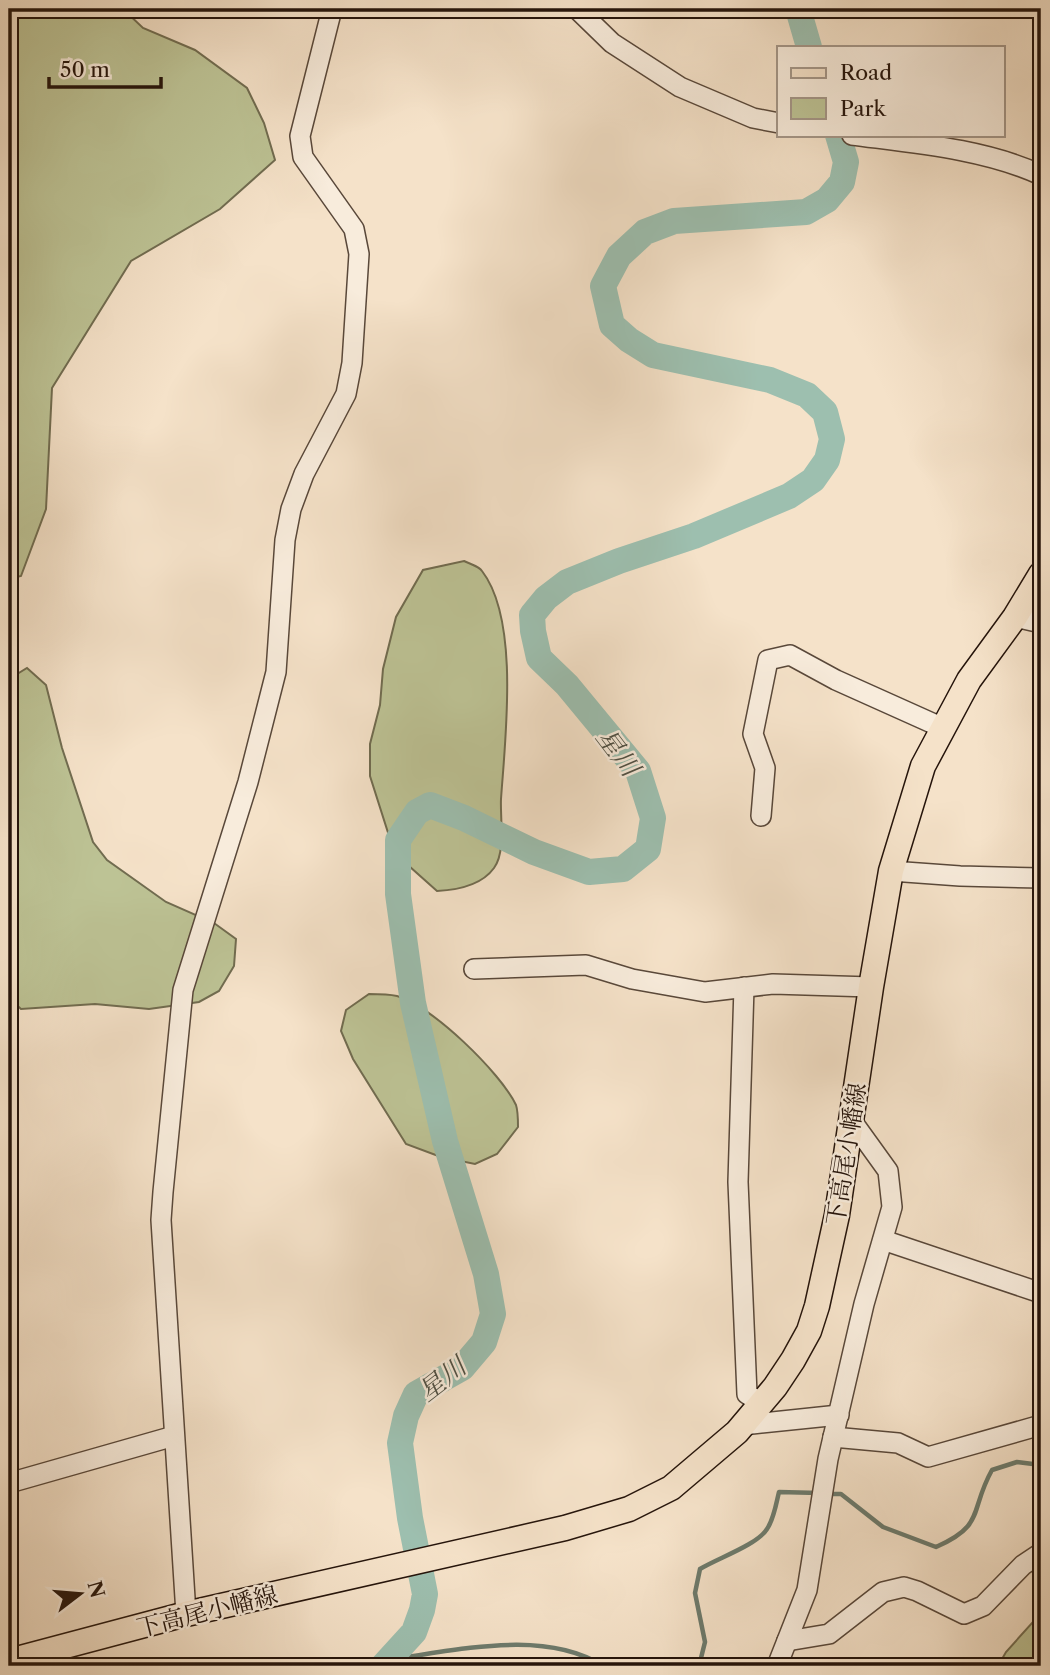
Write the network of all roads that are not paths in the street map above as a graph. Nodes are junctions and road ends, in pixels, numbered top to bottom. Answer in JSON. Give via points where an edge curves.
{"nodes":[{"id":1,"x":332,"y":9,"type":"edge"},
{"id":2,"x":577,"y":9,"type":"edge"},
{"id":3,"x":777,"y":123,"type":"edge"},
{"id":4,"x":860,"y":136,"type":"edge"},
{"id":5,"x":1041,"y":175,"type":"edge"},
{"id":6,"x":1041,"y":574,"type":"edge"},
{"id":7,"x":1015,"y":617,"type":"junction"},
{"id":8,"x":1041,"y":623,"type":"edge"},
{"id":9,"x":943,"y":728,"type":"junction"},
{"id":10,"x":761,"y":816,"type":"dead end"},
{"id":11,"x":891,"y":871,"type":"junction"},
{"id":12,"x":1041,"y":878,"type":"edge"},
{"id":13,"x":474,"y":970,"type":"dead end"},
{"id":14,"x":744,"y":987,"type":"junction"},
{"id":15,"x":871,"y":987,"type":"junction"},
{"id":16,"x":852,"y":1121,"type":"junction"},
{"id":17,"x":883,"y":1240,"type":"junction"},
{"id":18,"x":1041,"y":1293,"type":"edge"},
{"id":19,"x":761,"y":1404,"type":"junction"},
{"id":20,"x":839,"y":1415,"type":"junction"},
{"id":21,"x":743,"y":1425,"type":"junction"},
{"id":22,"x":1041,"y":1425,"type":"edge"},
{"id":23,"x":174,"y":1436,"type":"junction"},
{"id":24,"x":833,"y":1437,"type":"junction"},
{"id":25,"x":9,"y":1483,"type":"edge"},
{"id":26,"x":1041,"y":1553,"type":"edge"},
{"id":27,"x":186,"y":1615,"type":"junction"},
{"id":28,"x":787,"y":1641,"type":"junction"},
{"id":29,"x":9,"y":1661,"type":"edge"},
{"id":30,"x":777,"y":1666,"type":"edge"}],
"edges":[{"from":1,"to":23,"type":"street","via":[[300,136],[303,157],[354,229],[359,254],[352,363],[346,394],[291,509],[274,682],[183,990],[161,1220]]},
{"from":2,"to":3,"type":"street","via":[[612,43],[680,87],[752,118]]},
{"from":4,"to":5,"type":"street","via":[[1017,164]]},
{"from":6,"to":7,"type":"main road","name":"下高尾小幡線"},
{"from":7,"to":8,"type":"street"},
{"from":7,"to":9,"type":"main road","name":"下高尾小幡線","via":[[968,680]]},
{"from":9,"to":10,"type":"street","via":[[790,655],[768,660],[754,734],[765,768]]},
{"from":9,"to":11,"type":"main road","name":"下高尾小幡線","via":[[923,766]]},
{"from":11,"to":12,"type":"street"},
{"from":11,"to":15,"type":"main road","name":"下高尾小幡線"},
{"from":13,"to":14,"type":"street","via":[[586,965],[705,992]]},
{"from":14,"to":15,"type":"street"},
{"from":14,"to":19,"type":"street","via":[[738,1182],[747,1394]]},
{"from":15,"to":16,"type":"main road","name":"下高尾小幡線"},
{"from":16,"to":17,"type":"street","via":[[888,1171],[892,1207]]},
{"from":16,"to":19,"type":"main road","name":"下高尾小幡線","via":[[817,1306],[793,1360]]},
{"from":17,"to":18,"type":"street"},
{"from":17,"to":20,"type":"street"},
{"from":19,"to":21,"type":"main road","name":"下高尾小幡線"},
{"from":20,"to":21,"type":"street"},
{"from":20,"to":24,"type":"street"},
{"from":21,"to":27,"type":"main road","name":"下高尾小幡線","via":[[671,1488],[629,1509],[565,1528]]},
{"from":22,"to":24,"type":"street","via":[[928,1457],[898,1443]]},
{"from":23,"to":25,"type":"street"},
{"from":23,"to":27,"type":"street"},
{"from":24,"to":28,"type":"street","via":[[807,1590]]},
{"from":26,"to":28,"type":"street","via":[[983,1605],[964,1614],[904,1587],[883,1592],[829,1634]]},
{"from":27,"to":29,"type":"main road","name":"下高尾小幡線"},
{"from":28,"to":30,"type":"street"}]}
